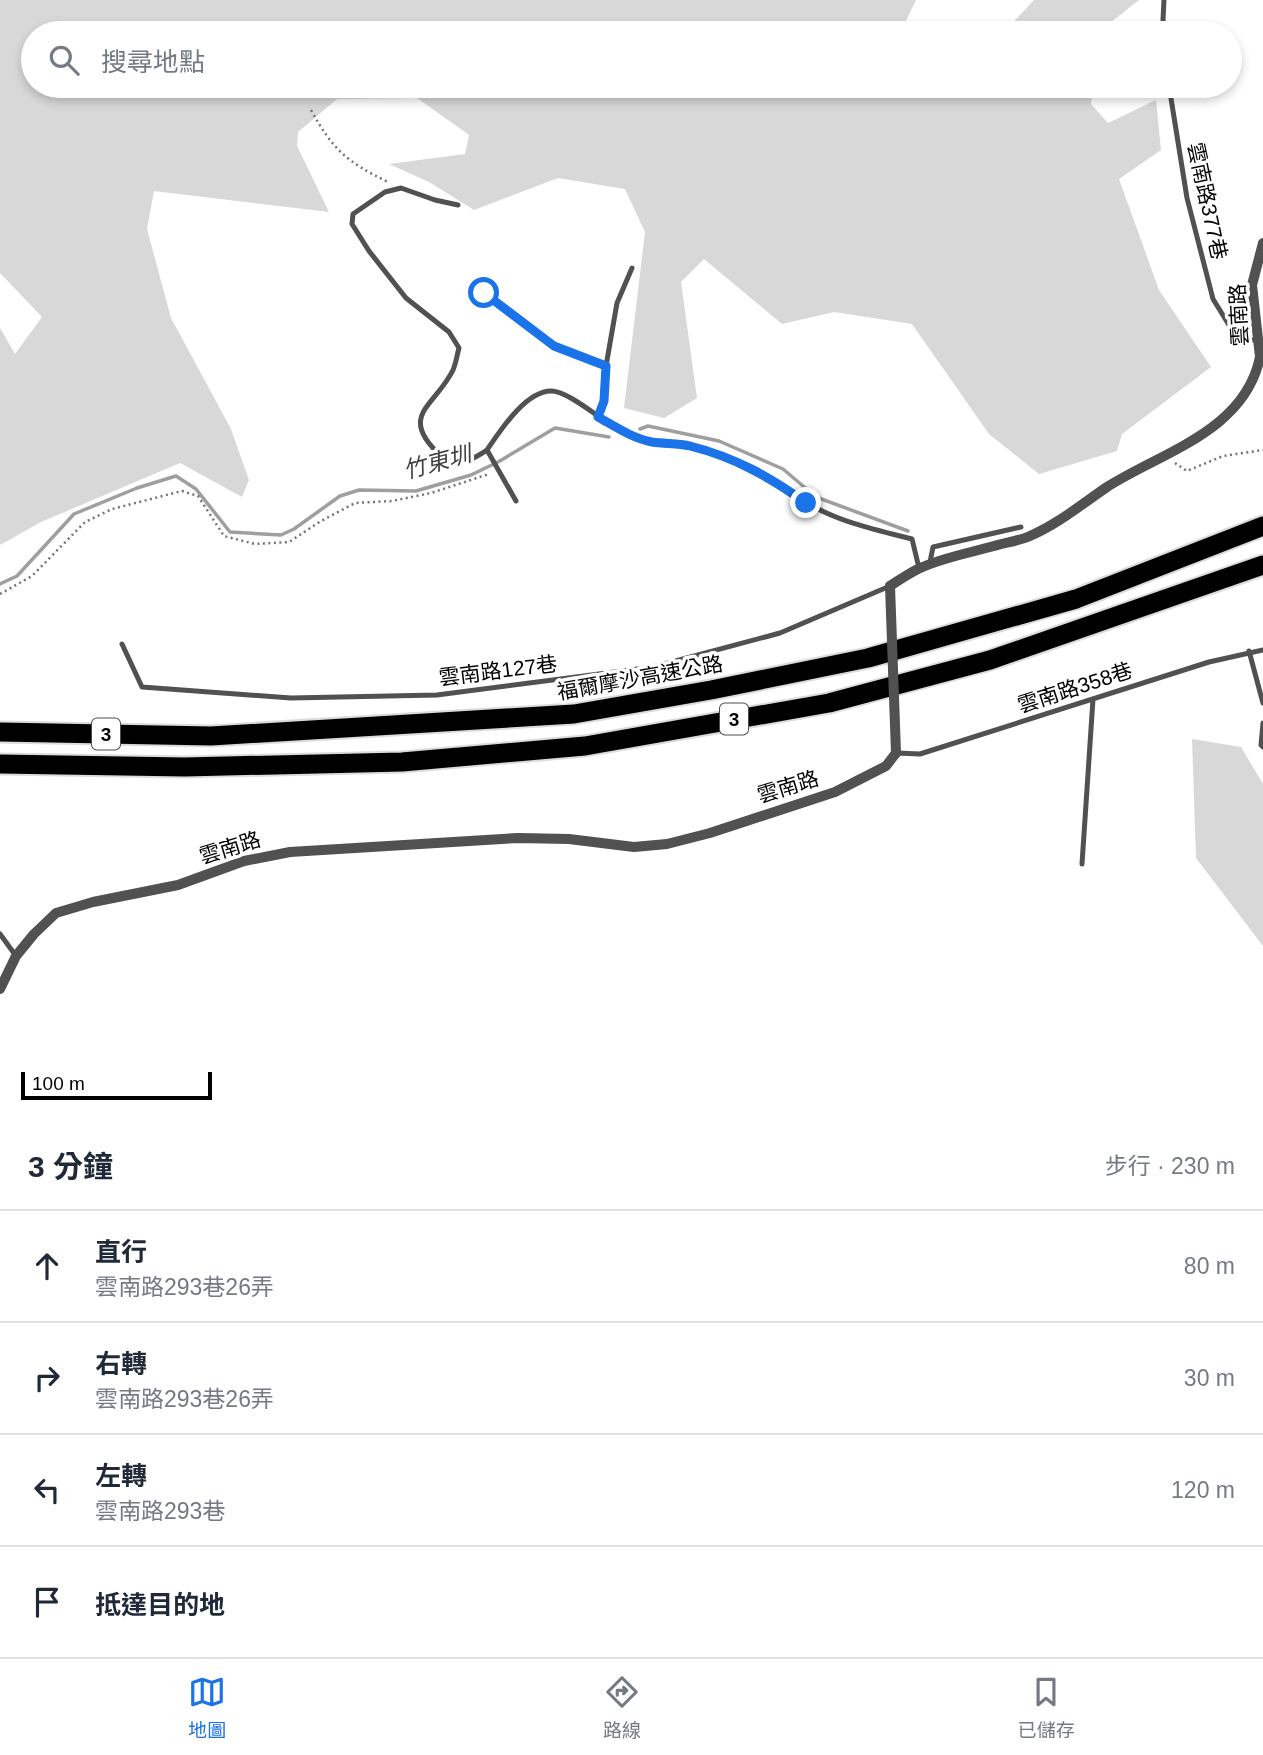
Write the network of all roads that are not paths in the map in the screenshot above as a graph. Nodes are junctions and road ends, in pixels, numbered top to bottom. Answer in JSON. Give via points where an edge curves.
{"nodes":[{"id":1,"x":1164,"y":0,"type":"edge"},
{"id":2,"x":1163,"y":21,"type":"edge"},
{"id":3,"x":1171,"y":98,"type":"edge"},
{"id":4,"x":458,"y":205,"type":"dead end"},
{"id":5,"x":1263,"y":243,"type":"edge"},
{"id":6,"x":632,"y":268,"type":"dead end"},
{"id":7,"x":484,"y":293,"type":"dead end"},
{"id":8,"x":1259,"y":341,"type":"junction"},
{"id":9,"x":606,"y":366,"type":"junction"},
{"id":10,"x":598,"y":417,"type":"junction"},
{"id":11,"x":486,"y":450,"type":"junction"},
{"id":12,"x":516,"y":501,"type":"dead end"},
{"id":13,"x":1263,"y":526,"type":"edge"},
{"id":14,"x":1021,"y":527,"type":"dead end"},
{"id":15,"x":1263,"y":565,"type":"edge"},
{"id":16,"x":924,"y":567,"type":"junction"},
{"id":17,"x":890,"y":586,"type":"junction"},
{"id":18,"x":122,"y":645,"type":"dead end"},
{"id":19,"x":1263,"y":650,"type":"edge"},
{"id":20,"x":1249,"y":651,"type":"junction"},
{"id":21,"x":1093,"y":699,"type":"junction"},
{"id":22,"x":1263,"y":702,"type":"edge"},
{"id":23,"x":1263,"y":723,"type":"edge"},
{"id":24,"x":0,"y":732,"type":"edge"},
{"id":25,"x":1263,"y":747,"type":"edge"},
{"id":26,"x":896,"y":753,"type":"junction"},
{"id":27,"x":0,"y":764,"type":"edge"},
{"id":28,"x":1082,"y":864,"type":"dead end"},
{"id":29,"x":0,"y":934,"type":"edge"},
{"id":30,"x":16,"y":956,"type":"junction"},
{"id":31,"x":0,"y":989,"type":"edge"}],
"edges":[{"from":1,"to":2,"type":"lane"},
{"from":3,"to":8,"type":"lane","name":"雲南路377巷","via":[[1187,198],[1213,299],[1229,325],[1247,339]]},
{"from":4,"to":11,"type":"lane","via":[[401,187],[366,204],[353,215],[352,224],[406,298],[449,331],[459,348],[452,370],[424,407],[419,421],[424,435],[448,462],[459,464]]},
{"from":5,"to":8,"type":"street","name":"雲南路","via":[[1252,285]]},
{"from":6,"to":9,"type":"lane","via":[[617,303]]},
{"from":7,"to":9,"type":"lane","via":[[554,346]]},
{"from":8,"to":16,"type":"street","name":"雲南路","via":[[1260,357],[1252,384],[1202,436],[1108,486],[1029,537]]},
{"from":9,"to":10,"type":"lane"},
{"from":10,"to":11,"type":"lane","via":[[553,391],[536,394]]},
{"from":10,"to":16,"type":"lane","via":[[651,442],[689,446],[748,466],[840,519],[912,539]]},
{"from":11,"to":12,"type":"lane"},
{"from":13,"to":24,"type":"highway","name":"福爾摩沙高速公路","number":"3","via":[[1076,599],[881,654],[574,714],[211,736]]},
{"from":14,"to":16,"type":"lane","via":[[933,547]]},
{"from":15,"to":27,"type":"highway","number":"3","via":[[990,660],[829,703],[585,746],[402,762],[186,767]]},
{"from":16,"to":17,"type":"street","name":"雲南路"},
{"from":17,"to":18,"type":"lane","name":"雲南路127巷","via":[[780,634],[653,667],[437,695],[291,698],[142,687]]},
{"from":17,"to":26,"type":"street","bridge":true},
{"from":19,"to":20,"type":"lane","name":"雲南路358巷"},
{"from":20,"to":21,"type":"lane","name":"雲南路358巷"},
{"from":20,"to":22,"type":"lane"},
{"from":21,"to":26,"type":"lane","name":"雲南路358巷","via":[[920,754]]},
{"from":21,"to":28,"type":"lane"},
{"from":23,"to":25,"type":"lane"},
{"from":26,"to":30,"type":"street","name":"雲南路","via":[[886,765],[835,792],[667,844],[518,838],[290,852],[244,861],[178,886],[56,913]]},
{"from":29,"to":30,"type":"lane"},
{"from":30,"to":31,"type":"street","name":"雲南路"}]}
